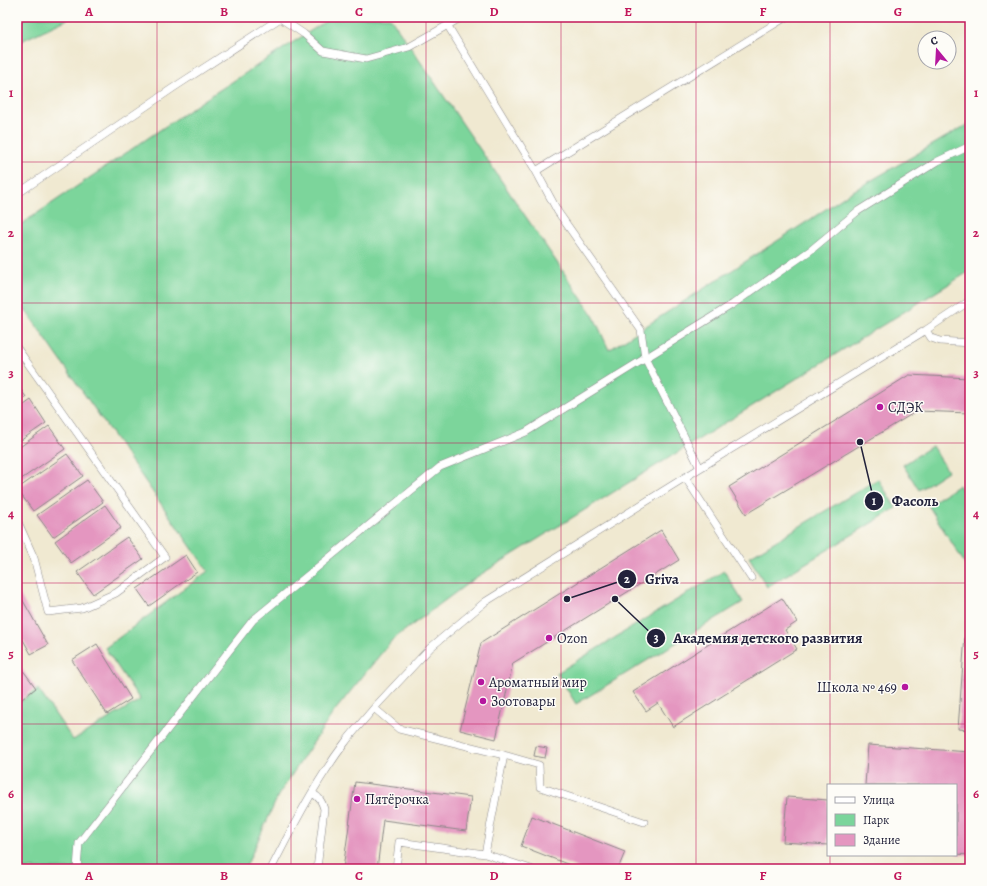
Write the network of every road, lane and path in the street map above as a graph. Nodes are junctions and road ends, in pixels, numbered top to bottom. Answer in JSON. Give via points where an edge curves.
{"nodes":[{"id":1,"x":462,"y":17,"type":"edge"},
{"id":2,"x":786,"y":17,"type":"edge"},
{"id":3,"x":281,"y":18,"type":"edge"},
{"id":4,"x":448,"y":26,"type":"junction"},
{"id":5,"x":970,"y":146,"type":"edge"},
{"id":6,"x":536,"y":171,"type":"junction"},
{"id":7,"x":17,"y":194,"type":"edge"},
{"id":8,"x":969,"y":303,"type":"edge"},
{"id":9,"x":926,"y":330,"type":"junction"},
{"id":10,"x":970,"y":343,"type":"edge"},
{"id":11,"x":17,"y":348,"type":"edge"},
{"id":12,"x":645,"y":358,"type":"junction"},
{"id":13,"x":700,"y":468,"type":"junction"},
{"id":14,"x":685,"y":477,"type":"junction"},
{"id":15,"x":17,"y":520,"type":"edge"},
{"id":16,"x":751,"y":578,"type":"dead end"},
{"id":17,"x":374,"y":708,"type":"junction"},
{"id":18,"x":504,"y":755,"type":"junction"},
{"id":19,"x":312,"y":793,"type":"junction"},
{"id":20,"x":644,"y":822,"type":"dead end"},
{"id":21,"x":485,"y":854,"type":"junction"},
{"id":22,"x":77,"y":869,"type":"edge"},
{"id":23,"x":271,"y":869,"type":"edge"},
{"id":24,"x":317,"y":869,"type":"edge"},
{"id":25,"x":396,"y":869,"type":"edge"},
{"id":26,"x":531,"y":869,"type":"edge"}],
"edges":[{"from":1,"to":4,"type":"lane"},
{"from":2,"to":6,"type":"lane"},
{"from":3,"to":4,"type":"lane","via":[[323,51],[366,59],[409,47]]},
{"from":3,"to":7,"type":"lane"},
{"from":4,"to":6,"type":"lane"},
{"from":5,"to":12,"type":"lane","via":[[938,161],[858,211],[804,255],[733,304]]},
{"from":6,"to":12,"type":"lane","via":[[558,212],[641,330]]},
{"from":8,"to":9,"type":"lane"},
{"from":9,"to":10,"type":"lane","via":[[931,338],[940,341]]},
{"from":9,"to":13,"type":"lane"},
{"from":11,"to":15,"type":"lane","via":[[165,557],[116,593],[82,608],[48,612],[34,558]]},
{"from":12,"to":13,"type":"lane"},
{"from":12,"to":22,"type":"lane","via":[[526,432],[440,467],[253,620],[79,843]]},
{"from":13,"to":14,"type":"lane"},
{"from":14,"to":16,"type":"lane"},
{"from":14,"to":17,"type":"lane","via":[[485,602],[430,648]]},
{"from":17,"to":18,"type":"lane","via":[[399,729]]},
{"from":17,"to":19,"type":"lane","via":[[344,744]]},
{"from":18,"to":20,"type":"lane","via":[[539,765],[540,787]]},
{"from":18,"to":21,"type":"lane"},
{"from":19,"to":23,"type":"lane"},
{"from":19,"to":24,"type":"lane","via":[[319,797],[324,809]]},
{"from":21,"to":25,"type":"lane","via":[[399,842]]},
{"from":21,"to":26,"type":"lane"}]}
